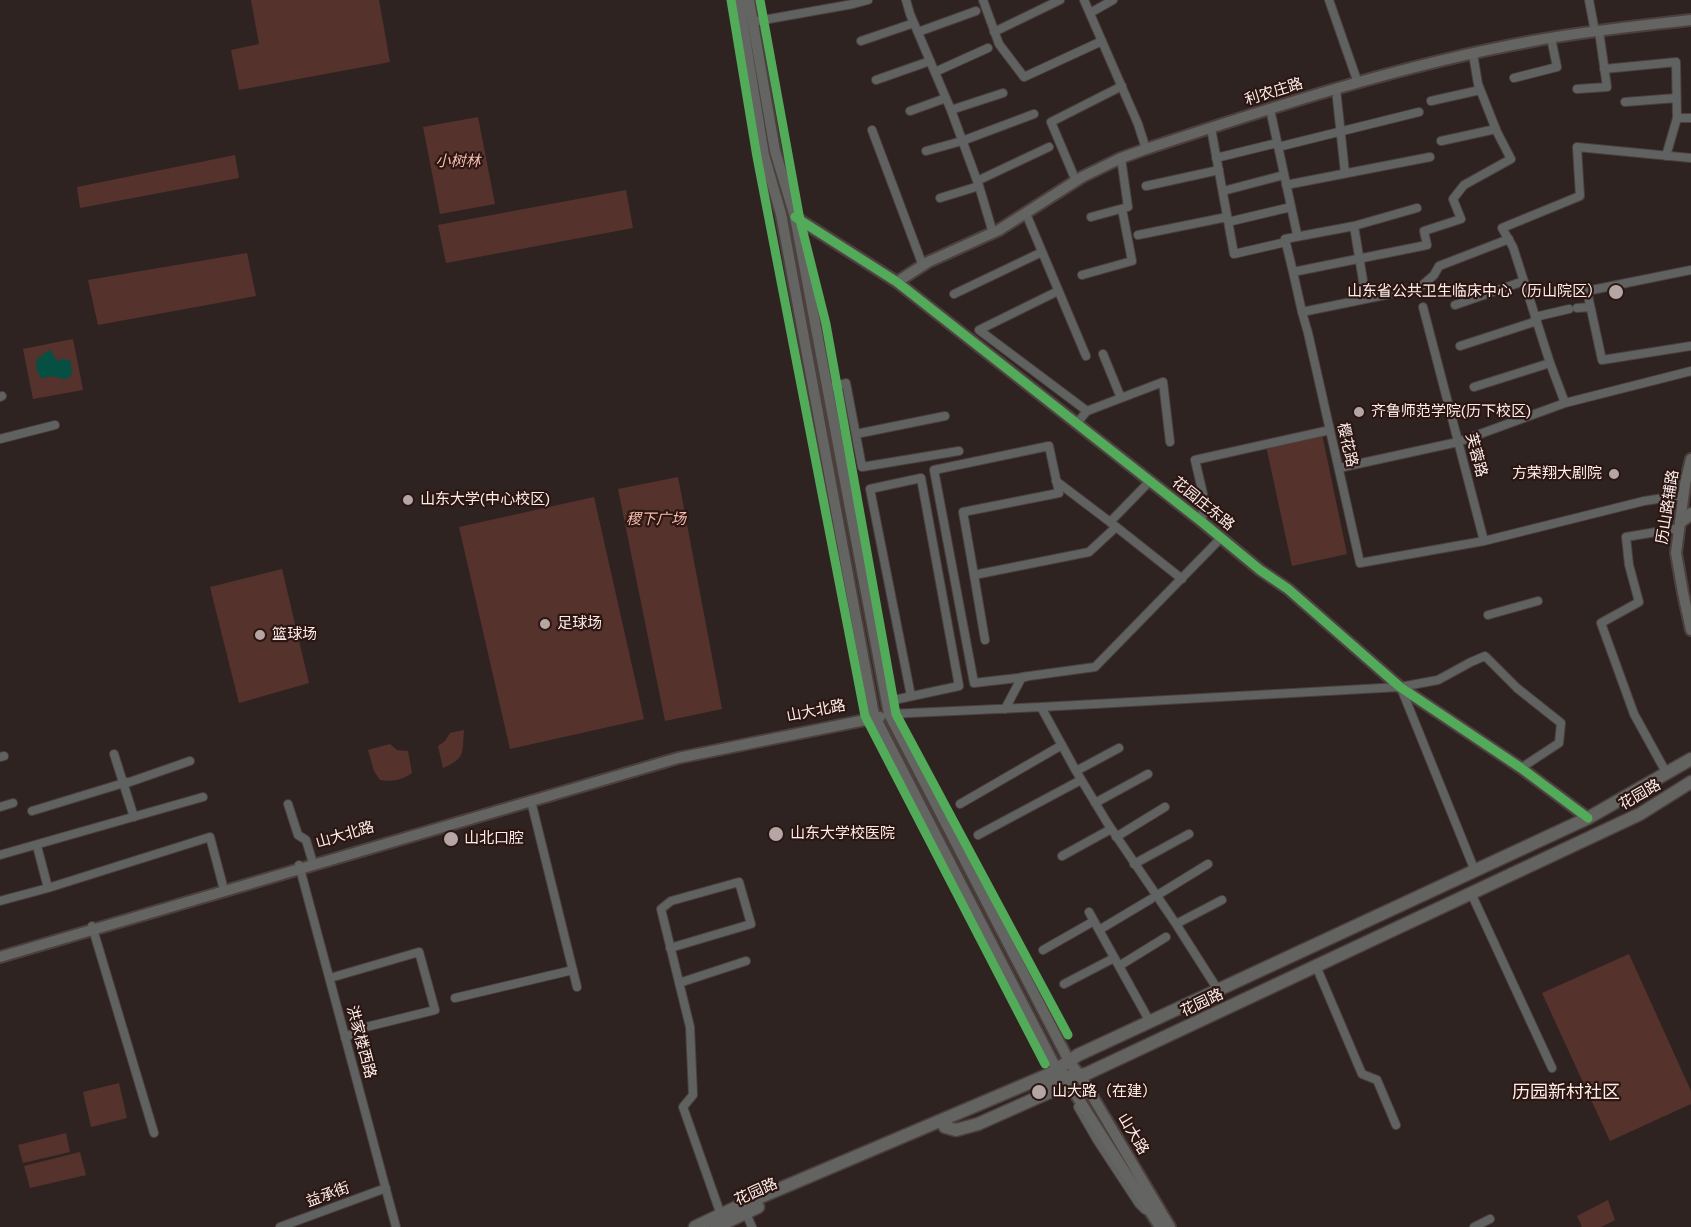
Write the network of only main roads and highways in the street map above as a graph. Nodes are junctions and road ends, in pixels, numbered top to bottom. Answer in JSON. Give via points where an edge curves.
{"nodes":[{"id":1,"x":739,"y":0,"type":"edge"},
{"id":2,"x":748,"y":0,"type":"edge"},
{"id":3,"x":1691,"y":20,"type":"edge"},
{"id":4,"x":795,"y":217,"type":"junction"},
{"id":5,"x":897,"y":282,"type":"junction"},
{"id":6,"x":1691,"y":459,"type":"edge"},
{"id":7,"x":1684,"y":521,"type":"edge"},
{"id":8,"x":1691,"y":630,"type":"edge"},
{"id":9,"x":889,"y":714,"type":"junction"},
{"id":10,"x":874,"y":717,"type":"junction"},
{"id":11,"x":1691,"y":759,"type":"edge"},
{"id":12,"x":1691,"y":782,"type":"edge"},
{"id":13,"x":1588,"y":818,"type":"junction"},
{"id":14,"x":299,"y":866,"type":"junction"},
{"id":15,"x":92,"y":928,"type":"junction"},
{"id":16,"x":0,"y":955,"type":"edge"},
{"id":17,"x":1069,"y":1061,"type":"junction"},
{"id":18,"x":1078,"y":1074,"type":"junction"},
{"id":19,"x":1065,"y":1082,"type":"junction"},
{"id":20,"x":744,"y":1209,"type":"junction"},
{"id":21,"x":718,"y":1221,"type":"edge"},
{"id":22,"x":1158,"y":1224,"type":"edge"},
{"id":23,"x":695,"y":1227,"type":"edge"},
{"id":24,"x":1170,"y":1227,"type":"edge"}],
"edges":[{"from":1,"to":10,"type":"main road","name":"山大路","via":[[764,155],[781,214]]},
{"from":2,"to":4,"type":"main road","name":"山大路","via":[[775,151]]},
{"from":3,"to":5,"type":"main road","name":"利农庄路","via":[[1551,38],[1423,65],[1146,149],[1076,181],[993,233]]},
{"from":4,"to":5,"type":"main road","name":"花园庄东路"},
{"from":4,"to":9,"type":"main road","name":"山大路"},
{"from":5,"to":13,"type":"main road","name":"花园庄东路","via":[[1288,589],[1400,687]]},
{"from":6,"to":7,"type":"main road","name":"历山路辅路"},
{"from":7,"to":8,"type":"main road","name":"历山路辅路","via":[[1677,553]]},
{"from":9,"to":10,"type":"main road","name":"山大北路"},
{"from":9,"to":17,"type":"main road","name":"山大路"},
{"from":10,"to":14,"type":"main road","name":"山大北路","via":[[678,758]]},
{"from":10,"to":14,"type":"main road","name":"山大北路","via":[[668,756]]},
{"from":10,"to":19,"type":"main road","name":"山大路"},
{"from":11,"to":13,"type":"main road","name":"花园路"},
{"from":12,"to":18,"type":"main road","name":"花园路","via":[[1640,814],[1083,1075]]},
{"from":13,"to":17,"type":"main road","name":"花园路"},
{"from":14,"to":15,"type":"main road","name":"山大北路"},
{"from":14,"to":15,"type":"main road","name":"山大北路"},
{"from":15,"to":16,"type":"main road","name":"山大北路"},
{"from":17,"to":18,"type":"main road","name":"山大路"},
{"from":17,"to":19,"type":"main road","name":"花园路"},
{"from":18,"to":19,"type":"main road","name":"花园路"},
{"from":18,"to":24,"type":"main road","name":"山大路"},
{"from":19,"to":20,"type":"main road","name":"花园路"},
{"from":19,"to":20,"type":"main road","name":"花园路"},
{"from":19,"to":22,"type":"main road","name":"山大路"},
{"from":20,"to":21,"type":"main road","name":"花园路"},
{"from":21,"to":23,"type":"main road","name":"花园路"}]}
